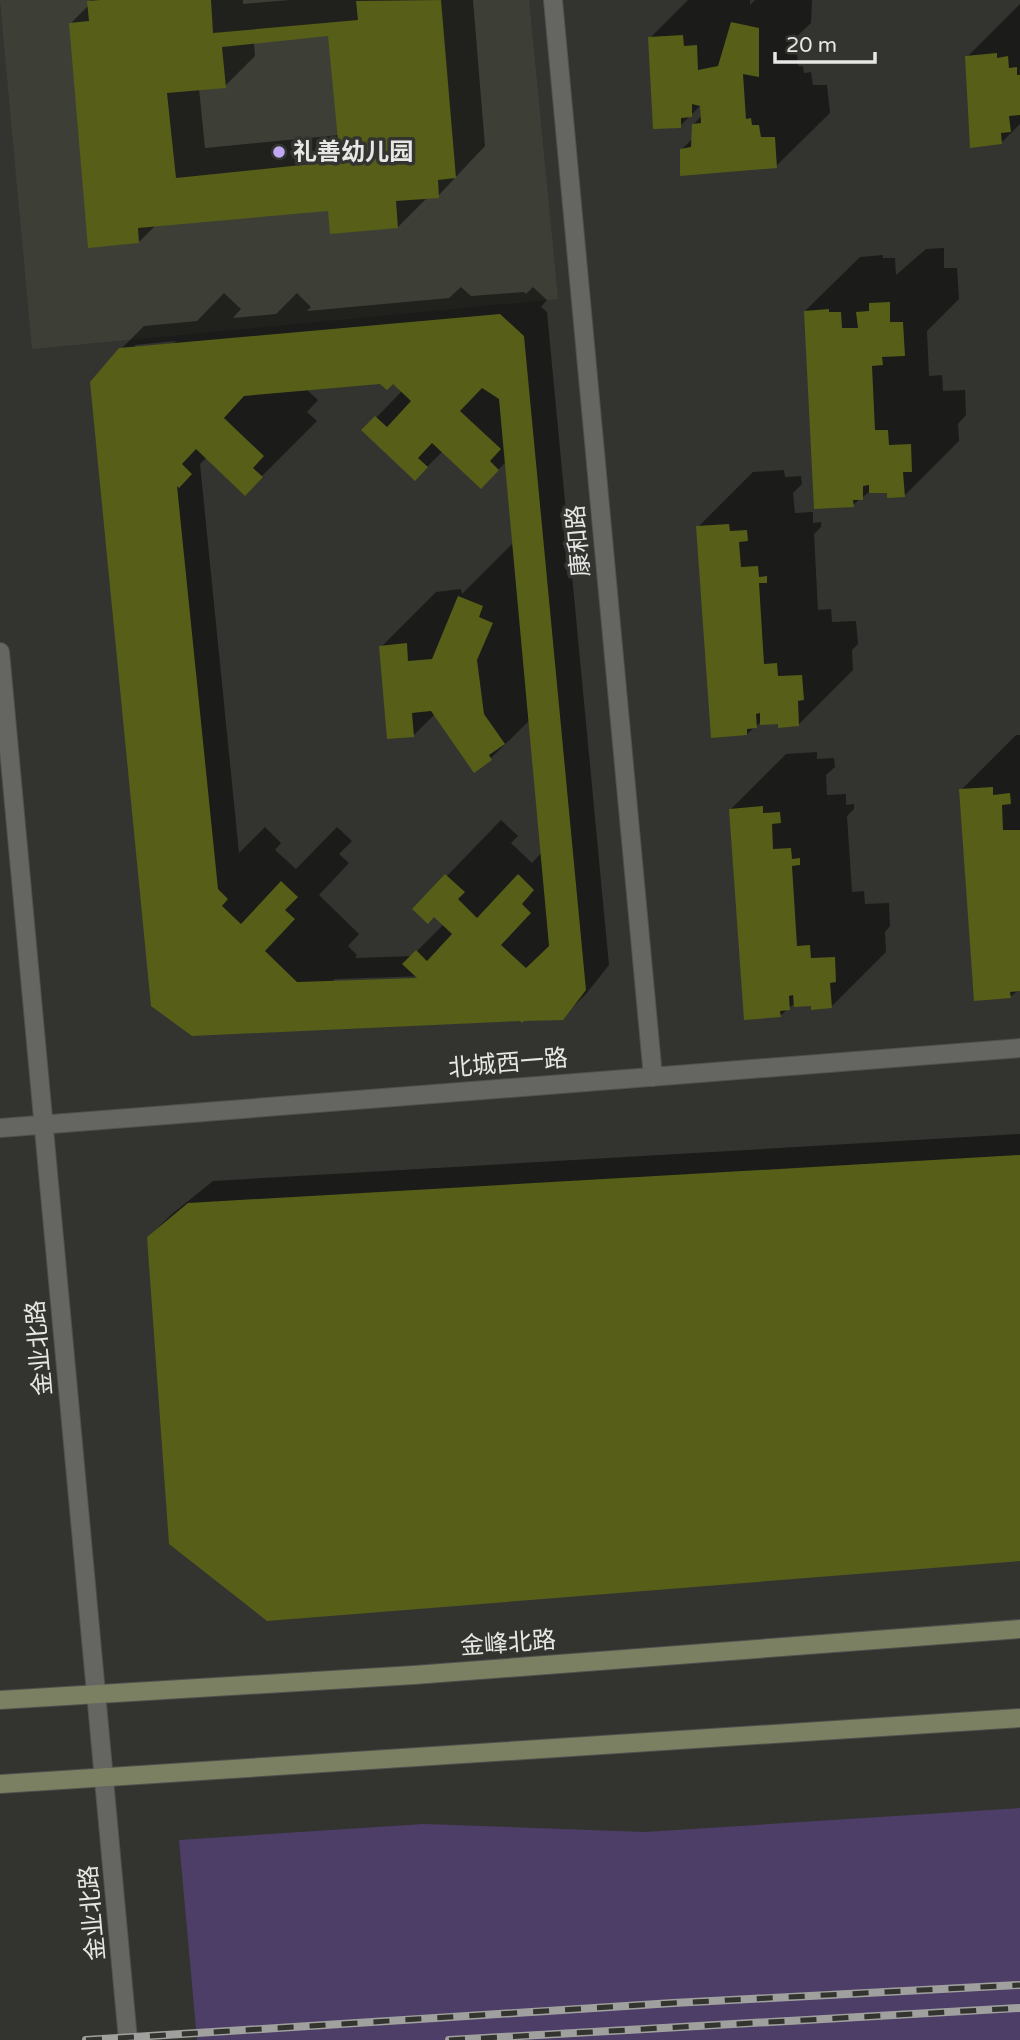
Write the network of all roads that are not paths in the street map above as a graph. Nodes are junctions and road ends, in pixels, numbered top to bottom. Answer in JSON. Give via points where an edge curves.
{"nodes":[{"id":1,"x":553,"y":0,"type":"edge"},
{"id":2,"x":0,"y":652,"type":"edge"},
{"id":3,"x":1020,"y":1048,"type":"edge"},
{"id":4,"x":653,"y":1077,"type":"junction"},
{"id":5,"x":44,"y":1125,"type":"junction"},
{"id":6,"x":0,"y":1128,"type":"edge"},
{"id":7,"x":1020,"y":1629,"type":"edge"},
{"id":8,"x":96,"y":1693,"type":"junction"},
{"id":9,"x":0,"y":1700,"type":"edge"},
{"id":10,"x":1020,"y":1718,"type":"edge"},
{"id":11,"x":104,"y":1778,"type":"junction"},
{"id":12,"x":0,"y":1784,"type":"edge"},
{"id":13,"x":128,"y":2040,"type":"edge"}],
"edges":[{"from":1,"to":4,"type":"street","name":"康和路"},
{"from":2,"to":5,"type":"street","name":"金业北路"},
{"from":3,"to":4,"type":"street","name":"北城西一路"},
{"from":4,"to":5,"type":"street","name":"北城西一路"},
{"from":5,"to":6,"type":"street","name":"北城西一路"},
{"from":5,"to":8,"type":"street","name":"金业北路"},
{"from":7,"to":8,"type":"main road","name":"金峰北路","via":[[414,1675]]},
{"from":8,"to":9,"type":"main road","name":"金峰北路"},
{"from":8,"to":11,"type":"street","name":"金业北路"},
{"from":10,"to":11,"type":"main road"},
{"from":11,"to":12,"type":"main road"},
{"from":11,"to":13,"type":"street","name":"金业北路"}]}
